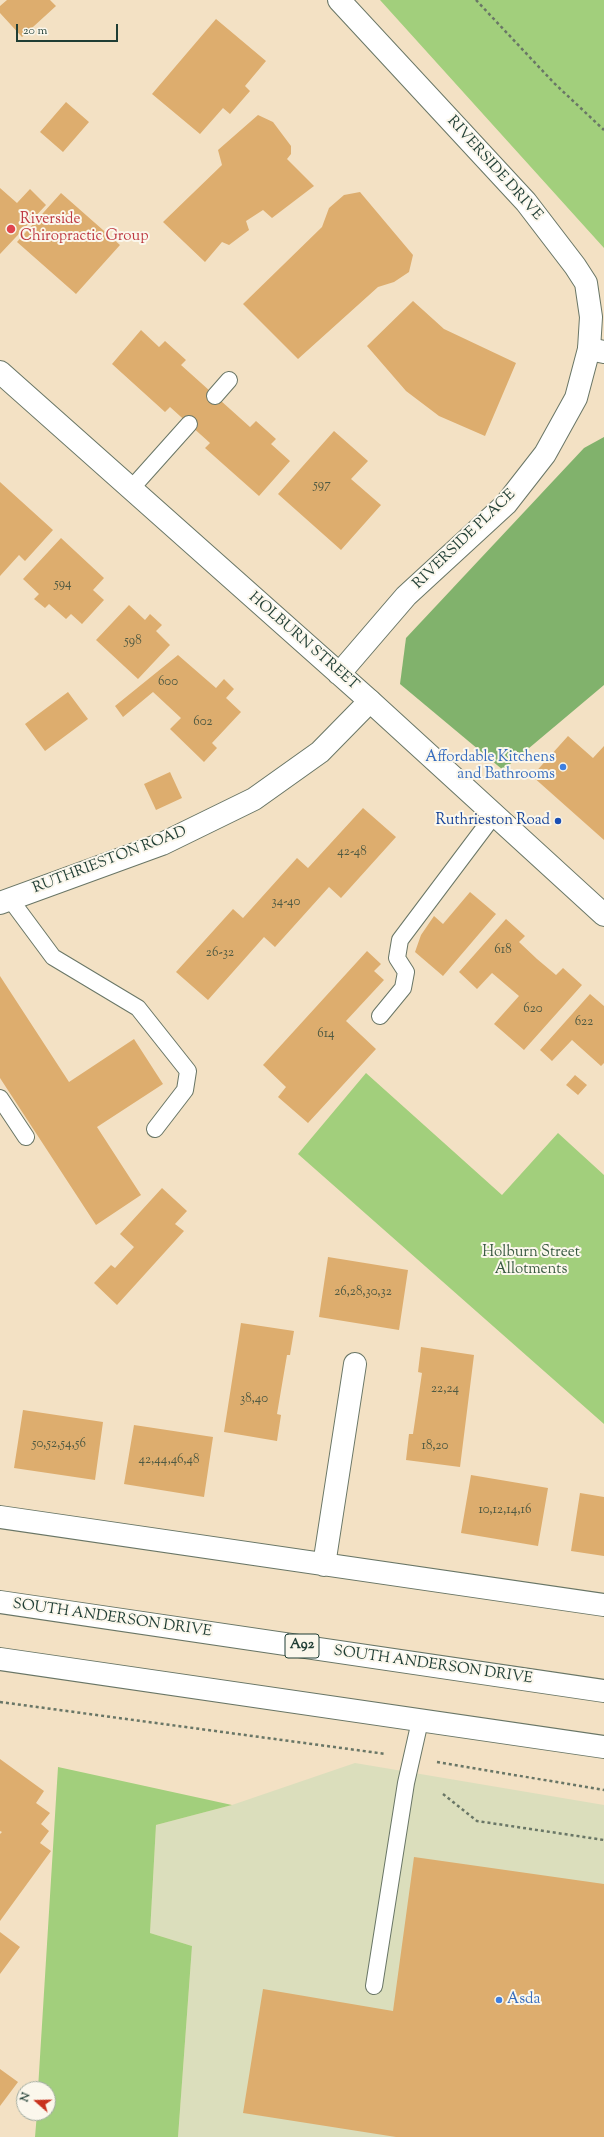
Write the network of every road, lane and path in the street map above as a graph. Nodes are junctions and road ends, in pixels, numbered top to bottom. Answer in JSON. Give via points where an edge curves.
{"nodes":[{"id":1,"x":339,"y":0,"type":"edge"},
{"id":2,"x":476,"y":0,"type":"edge"},
{"id":3,"x":604,"y":130,"type":"edge"},
{"id":4,"x":596,"y":350,"type":"edge"},
{"id":5,"x":0,"y":372,"type":"edge"},
{"id":6,"x":229,"y":380,"type":"dead end"},
{"id":7,"x":215,"y":396,"type":"dead end"},
{"id":8,"x":189,"y":424,"type":"dead end"},
{"id":9,"x":130,"y":490,"type":"junction"},
{"id":10,"x":339,"y":674,"type":"junction"},
{"id":11,"x":370,"y":702,"type":"junction"},
{"id":12,"x":494,"y":815,"type":"junction"},
{"id":13,"x":5,"y":901,"type":"edge"},
{"id":14,"x":604,"y":915,"type":"edge"},
{"id":15,"x":380,"y":1016,"type":"dead end"},
{"id":16,"x":0,"y":1098,"type":"edge"},
{"id":17,"x":155,"y":1129,"type":"dead end"},
{"id":18,"x":26,"y":1137,"type":"dead end"},
{"id":19,"x":355,"y":1364,"type":"dead end"},
{"id":20,"x":0,"y":1516,"type":"edge"},
{"id":21,"x":324,"y":1565,"type":"junction"},
{"id":22,"x":0,"y":1602,"type":"edge"},
{"id":23,"x":604,"y":1605,"type":"edge"},
{"id":24,"x":0,"y":1660,"type":"edge"},
{"id":25,"x":604,"y":1691,"type":"edge"},
{"id":26,"x":0,"y":1702,"type":"edge"},
{"id":27,"x":420,"y":1721,"type":"junction"},
{"id":28,"x":604,"y":1747,"type":"edge"},
{"id":29,"x":411,"y":1758,"type":"junction"},
{"id":30,"x":604,"y":1790,"type":"edge"},
{"id":31,"x":443,"y":1794,"type":"dead end"},
{"id":32,"x":604,"y":1840,"type":"edge"},
{"id":33,"x":374,"y":1986,"type":"dead end"}],
"edges":[{"from":1,"to":4,"type":"street","name":"RIVERSIDE DRIVE","via":[[526,202],[575,266],[586,283]]},
{"from":2,"to":3,"type":"path","via":[[554,83]]},
{"from":4,"to":10,"type":"street","name":"RIVERSIDE PLACE","via":[[576,398],[545,454],[506,504],[406,596]]},
{"from":5,"to":9,"type":"street","name":"HOLBURN STREET"},
{"from":6,"to":7,"type":"lane"},
{"from":8,"to":9,"type":"lane"},
{"from":9,"to":10,"type":"street","name":"HOLBURN STREET"},
{"from":10,"to":11,"type":"street","name":"HOLBURN STREET"},
{"from":11,"to":12,"type":"street","name":"HOLBURN STREET"},
{"from":11,"to":13,"type":"street","name":"RUTHRIESTON ROAD","via":[[320,752],[254,799],[162,844]]},
{"from":12,"to":14,"type":"street","name":"HOLBURN STREET"},
{"from":12,"to":15,"type":"lane","via":[[400,940],[397,958],[406,972],[403,988]]},
{"from":13,"to":17,"type":"lane","via":[[53,957],[138,1008],[188,1071],[185,1090]]},
{"from":16,"to":18,"type":"lane"},
{"from":19,"to":21,"type":"street"},
{"from":20,"to":21,"type":"street"},
{"from":21,"to":23,"type":"street"},
{"from":22,"to":25,"type":"street","name":"SOUTH ANDERSON DRIVE","number":"A92"},
{"from":24,"to":27,"type":"street"},
{"from":26,"to":29,"type":"path"},
{"from":27,"to":28,"type":"street"},
{"from":27,"to":29,"type":"lane"},
{"from":29,"to":30,"type":"path"},
{"from":29,"to":33,"type":"lane"},
{"from":31,"to":32,"type":"path","via":[[477,1821]]}]}
